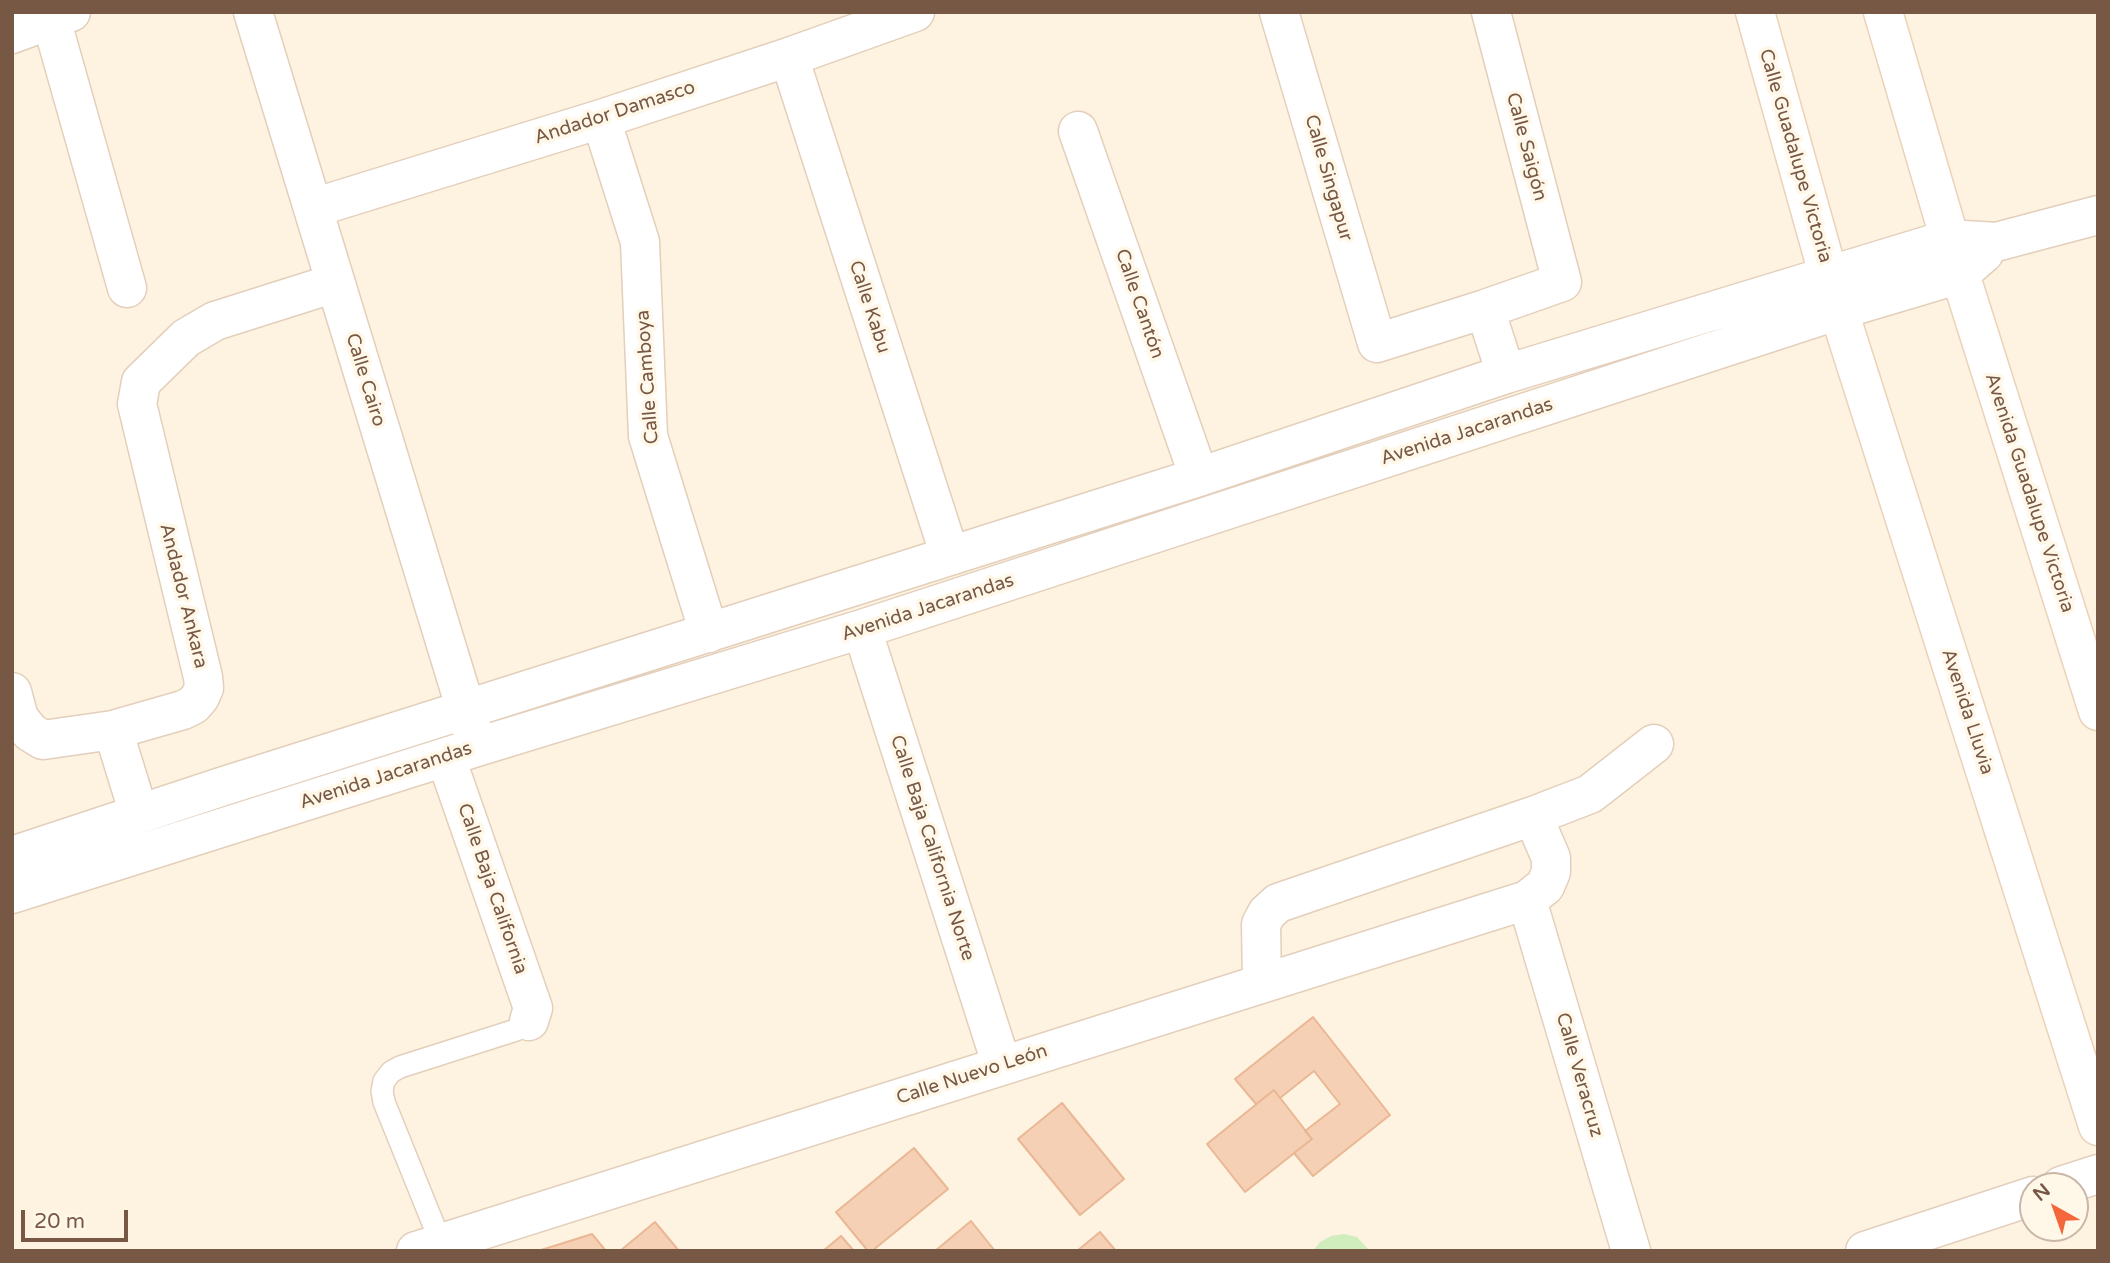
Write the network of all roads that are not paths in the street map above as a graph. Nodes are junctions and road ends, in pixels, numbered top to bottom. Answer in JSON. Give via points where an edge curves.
{"nodes":[{"id":1,"x":253,"y":12,"type":"edge"},
{"id":2,"x":915,"y":12,"type":"edge"},
{"id":3,"x":1279,"y":12,"type":"edge"},
{"id":4,"x":1491,"y":12,"type":"edge"},
{"id":5,"x":1755,"y":12,"type":"edge"},
{"id":6,"x":1883,"y":12,"type":"edge"},
{"id":7,"x":61,"y":16,"type":"edge"},
{"id":8,"x":12,"y":34,"type":"edge"},
{"id":9,"x":789,"y":57,"type":"junction"},
{"id":10,"x":601,"y":119,"type":"junction"},
{"id":11,"x":1078,"y":131,"type":"dead end"},
{"id":12,"x":313,"y":208,"type":"junction"},
{"id":13,"x":2098,"y":215,"type":"edge"},
{"id":14,"x":1954,"y":256,"type":"junction"},
{"id":15,"x":335,"y":283,"type":"junction"},
{"id":16,"x":127,"y":288,"type":"dead end"},
{"id":17,"x":1834,"y":295,"type":"junction"},
{"id":18,"x":1485,"y":309,"type":"junction"},
{"id":19,"x":1506,"y":374,"type":"junction"},
{"id":20,"x":1199,"y":477,"type":"junction"},
{"id":21,"x":950,"y":556,"type":"junction"},
{"id":22,"x":862,"y":629,"type":"junction"},
{"id":23,"x":709,"y":633,"type":"junction"},
{"id":24,"x":12,"y":692,"type":"edge"},
{"id":25,"x":465,"y":709,"type":"junction"},
{"id":26,"x":2098,"y":711,"type":"edge"},
{"id":27,"x":113,"y":730,"type":"junction"},
{"id":28,"x":1654,"y":744,"type":"dead end"},
{"id":29,"x":461,"y":752,"type":"junction"},
{"id":30,"x":139,"y":814,"type":"junction"},
{"id":31,"x":1533,"y":816,"type":"junction"},
{"id":32,"x":12,"y":856,"type":"edge"},
{"id":33,"x":12,"y":894,"type":"edge"},
{"id":34,"x":1527,"y":900,"type":"junction"},
{"id":35,"x":1262,"y":983,"type":"junction"},
{"id":36,"x":529,"y":1021,"type":"joint"},
{"id":37,"x":1002,"y":1066,"type":"junction"},
{"id":38,"x":2098,"y":1126,"type":"edge"},
{"id":39,"x":2019,"y":1201,"type":"edge"},
{"id":40,"x":433,"y":1248,"type":"edge"},
{"id":41,"x":1630,"y":1251,"type":"edge"},
{"id":42,"x":1865,"y":1251,"type":"edge"}],
"edges":[{"from":1,"to":12,"type":"street","name":"Calle Cairo"},
{"from":2,"to":9,"type":"street","name":"Andador Damasco"},
{"from":3,"to":18,"type":"street","name":"Calle Singapur","via":[[1377,343]]},
{"from":4,"to":18,"type":"street","name":"Calle Saigón","via":[[1562,282]]},
{"from":5,"to":17,"type":"street","name":"Calle Guadalupe Victoria"},
{"from":6,"to":14,"type":"street","name":"Avenida Guadalupe Victoria"},
{"from":7,"to":8,"type":"street"},
{"from":7,"to":16,"type":"street"},
{"from":9,"to":10,"type":"street","name":"Andador Damasco"},
{"from":9,"to":21,"type":"street","name":"Calle Kabu"},
{"from":10,"to":12,"type":"street","name":"Andador Damasco"},
{"from":10,"to":23,"type":"street","name":"Calle Camboya","via":[[640,242],[648,436]]},
{"from":11,"to":20,"type":"street","name":"Calle Cantón"},
{"from":12,"to":15,"type":"street","name":"Calle Cairo"},
{"from":13,"to":14,"type":"street"},
{"from":14,"to":17,"type":"street"},
{"from":14,"to":26,"type":"street","name":"Avenida Guadalupe Victoria"},
{"from":15,"to":25,"type":"street","name":"Calle Cairo"},
{"from":15,"to":27,"type":"street","name":"Andador Ankara","via":[[215,321],[186,338],[141,382],[137,404],[204,688],[193,705]]},
{"from":17,"to":19,"type":"street","name":"Avenida Jacarandas"},
{"from":17,"to":22,"type":"street","name":"Avenida Jacarandas"},
{"from":17,"to":38,"type":"street","name":"Avenida Lluvia"},
{"from":18,"to":19,"type":"street"},
{"from":19,"to":20,"type":"street","name":"Avenida Jacarandas"},
{"from":20,"to":21,"type":"street","name":"Avenida Jacarandas"},
{"from":21,"to":23,"type":"street","name":"Avenida Jacarandas"},
{"from":22,"to":29,"type":"street","name":"Avenida Jacarandas"},
{"from":22,"to":37,"type":"street","name":"Calle Baja California Norte"},
{"from":23,"to":25,"type":"street","name":"Avenida Jacarandas"},
{"from":24,"to":27,"type":"street","name":"Andador Ankara","via":[[19,718],[43,740]]},
{"from":25,"to":29,"type":"street","name":"Calle Cairo"},
{"from":25,"to":30,"type":"street","name":"Avenida Jacarandas"},
{"from":27,"to":30,"type":"street"},
{"from":28,"to":31,"type":"street","via":[[1590,793]]},
{"from":29,"to":33,"type":"street","name":"Avenida Jacarandas"},
{"from":29,"to":36,"type":"street","name":"Calle Baja California","via":[[533,1008]]},
{"from":30,"to":32,"type":"street","name":"Avenida Jacarandas"},
{"from":31,"to":34,"type":"street","via":[[1551,858],[1550,873],[1545,886]]},
{"from":31,"to":35,"type":"street","via":[[1278,903],[1261,924]]},
{"from":34,"to":35,"type":"street","name":"Calle Nuevo León"},
{"from":34,"to":41,"type":"street","name":"Calle Veracruz"},
{"from":35,"to":37,"type":"street","name":"Calle Nuevo León"},
{"from":36,"to":40,"type":"lane","via":[[516,1030],[400,1067],[384,1081],[384,1102]]},
{"from":37,"to":40,"type":"street","name":"Calle Nuevo León"},
{"from":39,"to":42,"type":"street"}]}
